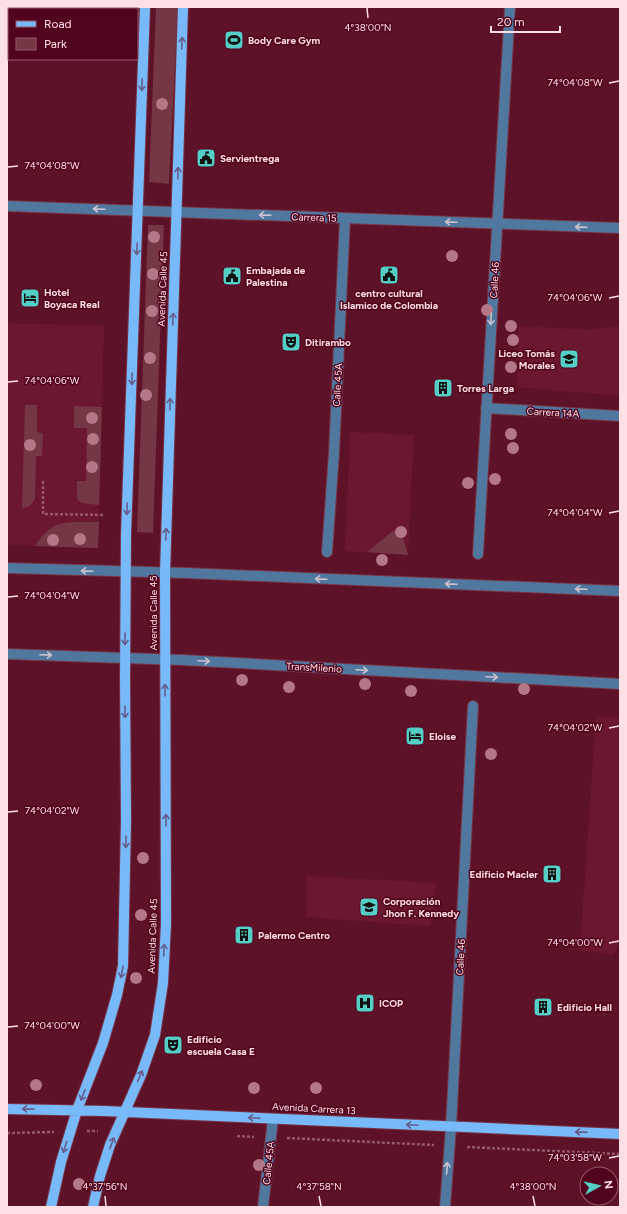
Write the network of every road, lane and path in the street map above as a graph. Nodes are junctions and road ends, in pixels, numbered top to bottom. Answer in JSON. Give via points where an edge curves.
{"nodes":[{"id":1,"x":145,"y":7,"type":"edge"},
{"id":2,"x":183,"y":7,"type":"edge"},
{"id":3,"x":510,"y":7,"type":"edge"},
{"id":4,"x":140,"y":46,"type":"edge"},
{"id":5,"x":7,"y":206,"type":"edge"},
{"id":6,"x":138,"y":210,"type":"junction"},
{"id":7,"x":177,"y":212,"type":"junction"},
{"id":8,"x":345,"y":218,"type":"junction"},
{"id":9,"x":497,"y":224,"type":"junction"},
{"id":10,"x":620,"y":228,"type":"edge"},
{"id":11,"x":486,"y":408,"type":"junction"},
{"id":12,"x":620,"y":416,"type":"edge"},
{"id":13,"x":43,"y":482,"type":"dead end"},
{"id":14,"x":103,"y":515,"type":"dead end"},
{"id":15,"x":327,"y":552,"type":"dead end"},
{"id":16,"x":478,"y":554,"type":"dead end"},
{"id":17,"x":7,"y":568,"type":"edge"},
{"id":18,"x":126,"y":572,"type":"junction"},
{"id":19,"x":165,"y":573,"type":"junction"},
{"id":20,"x":620,"y":591,"type":"edge"},
{"id":21,"x":7,"y":654,"type":"edge"},
{"id":22,"x":125,"y":659,"type":"junction"},
{"id":23,"x":165,"y":660,"type":"junction"},
{"id":24,"x":620,"y":684,"type":"edge"},
{"id":25,"x":473,"y":706,"type":"dead end"},
{"id":26,"x":7,"y":1108,"type":"edge"},
{"id":27,"x":77,"y":1110,"type":"junction"},
{"id":28,"x":124,"y":1112,"type":"junction"},
{"id":29,"x":273,"y":1119,"type":"junction"},
{"id":30,"x":451,"y":1126,"type":"junction"},
{"id":31,"x":42,"y":1132,"type":"dead end"},
{"id":32,"x":7,"y":1133,"type":"edge"},
{"id":33,"x":620,"y":1134,"type":"edge"},
{"id":34,"x":234,"y":1136,"type":"dead end"},
{"id":35,"x":271,"y":1138,"type":"junction"},
{"id":36,"x":449,"y":1146,"type":"junction"},
{"id":37,"x":620,"y":1154,"type":"edge"},
{"id":38,"x":51,"y":1207,"type":"edge"},
{"id":39,"x":93,"y":1207,"type":"edge"},
{"id":40,"x":263,"y":1207,"type":"edge"},
{"id":41,"x":445,"y":1207,"type":"edge"}],
"edges":[{"from":1,"to":4,"type":"main road"},
{"from":7,"to":2,"type":"main road","name":"Avenida Calle 45","one_way":true},
{"from":3,"to":9,"type":"street","name":"Calle 46"},
{"from":4,"to":6,"type":"main road","one_way":true},
{"from":6,"to":5,"type":"street","name":"Carrera 15","one_way":true},
{"from":6,"to":7,"type":"street","name":"Carrera 15"},
{"from":6,"to":18,"type":"main road","one_way":true},
{"from":8,"to":7,"type":"street","name":"Carrera 15","one_way":true},
{"from":19,"to":7,"type":"main road","name":"Avenida Calle 45","one_way":true},
{"from":9,"to":8,"type":"street","name":"Carrera 15","one_way":true},
{"from":8,"to":15,"type":"street","name":"Calle 45A"},
{"from":10,"to":9,"type":"street","name":"Carrera 15","one_way":true},
{"from":9,"to":11,"type":"street","name":"Calle 46","one_way":true},
{"from":11,"to":12,"type":"street","name":"Carrera 14A"},
{"from":11,"to":16,"type":"street","name":"Calle 46"},
{"from":13,"to":14,"type":"path","via":[[43,514]]},
{"from":18,"to":17,"type":"street","one_way":true},
{"from":18,"to":19,"type":"street"},
{"from":18,"to":22,"type":"main road","one_way":true},
{"from":20,"to":19,"type":"street","one_way":true},
{"from":19,"to":23,"type":"main road","name":"Avenida Calle 45"},
{"from":21,"to":22,"type":"street","name":"TransMilenio","one_way":true},
{"from":22,"to":23,"type":"street","name":"TransMilenio"},
{"from":22,"to":27,"type":"main road","one_way":true,"via":[[126,820],[123,966],[103,1043]]},
{"from":23,"to":24,"type":"street","name":"TransMilenio","one_way":true},
{"from":28,"to":23,"type":"main road","name":"Avenida Calle 45","one_way":true,"via":[[155,1035],[162,983],[166,924]]},
{"from":25,"to":30,"type":"street","name":"Calle 46"},
{"from":27,"to":26,"type":"main road","name":"Avenida Carrera 13","one_way":true},
{"from":27,"to":28,"type":"main road","name":"Avenida Carrera 13"},
{"from":27,"to":38,"type":"main road","one_way":true},
{"from":29,"to":28,"type":"main road","name":"Avenida Carrera 13","one_way":true},
{"from":39,"to":28,"type":"main road","name":"Avenida Calle 45","one_way":true,"via":[[110,1145]]},
{"from":30,"to":29,"type":"main road","name":"Avenida Carrera 13","one_way":true},
{"from":29,"to":35,"type":"street","name":"Calle 45A"},
{"from":33,"to":30,"type":"main road","name":"Avenida Carrera 13","one_way":true},
{"from":30,"to":36,"type":"street","name":"Calle 46"},
{"from":31,"to":32,"type":"path"},
{"from":34,"to":35,"type":"path"},
{"from":35,"to":36,"type":"path"},
{"from":35,"to":40,"type":"street","name":"Calle 45A"},
{"from":36,"to":37,"type":"path"},
{"from":41,"to":36,"type":"street","name":"Calle 46","one_way":true}]}
